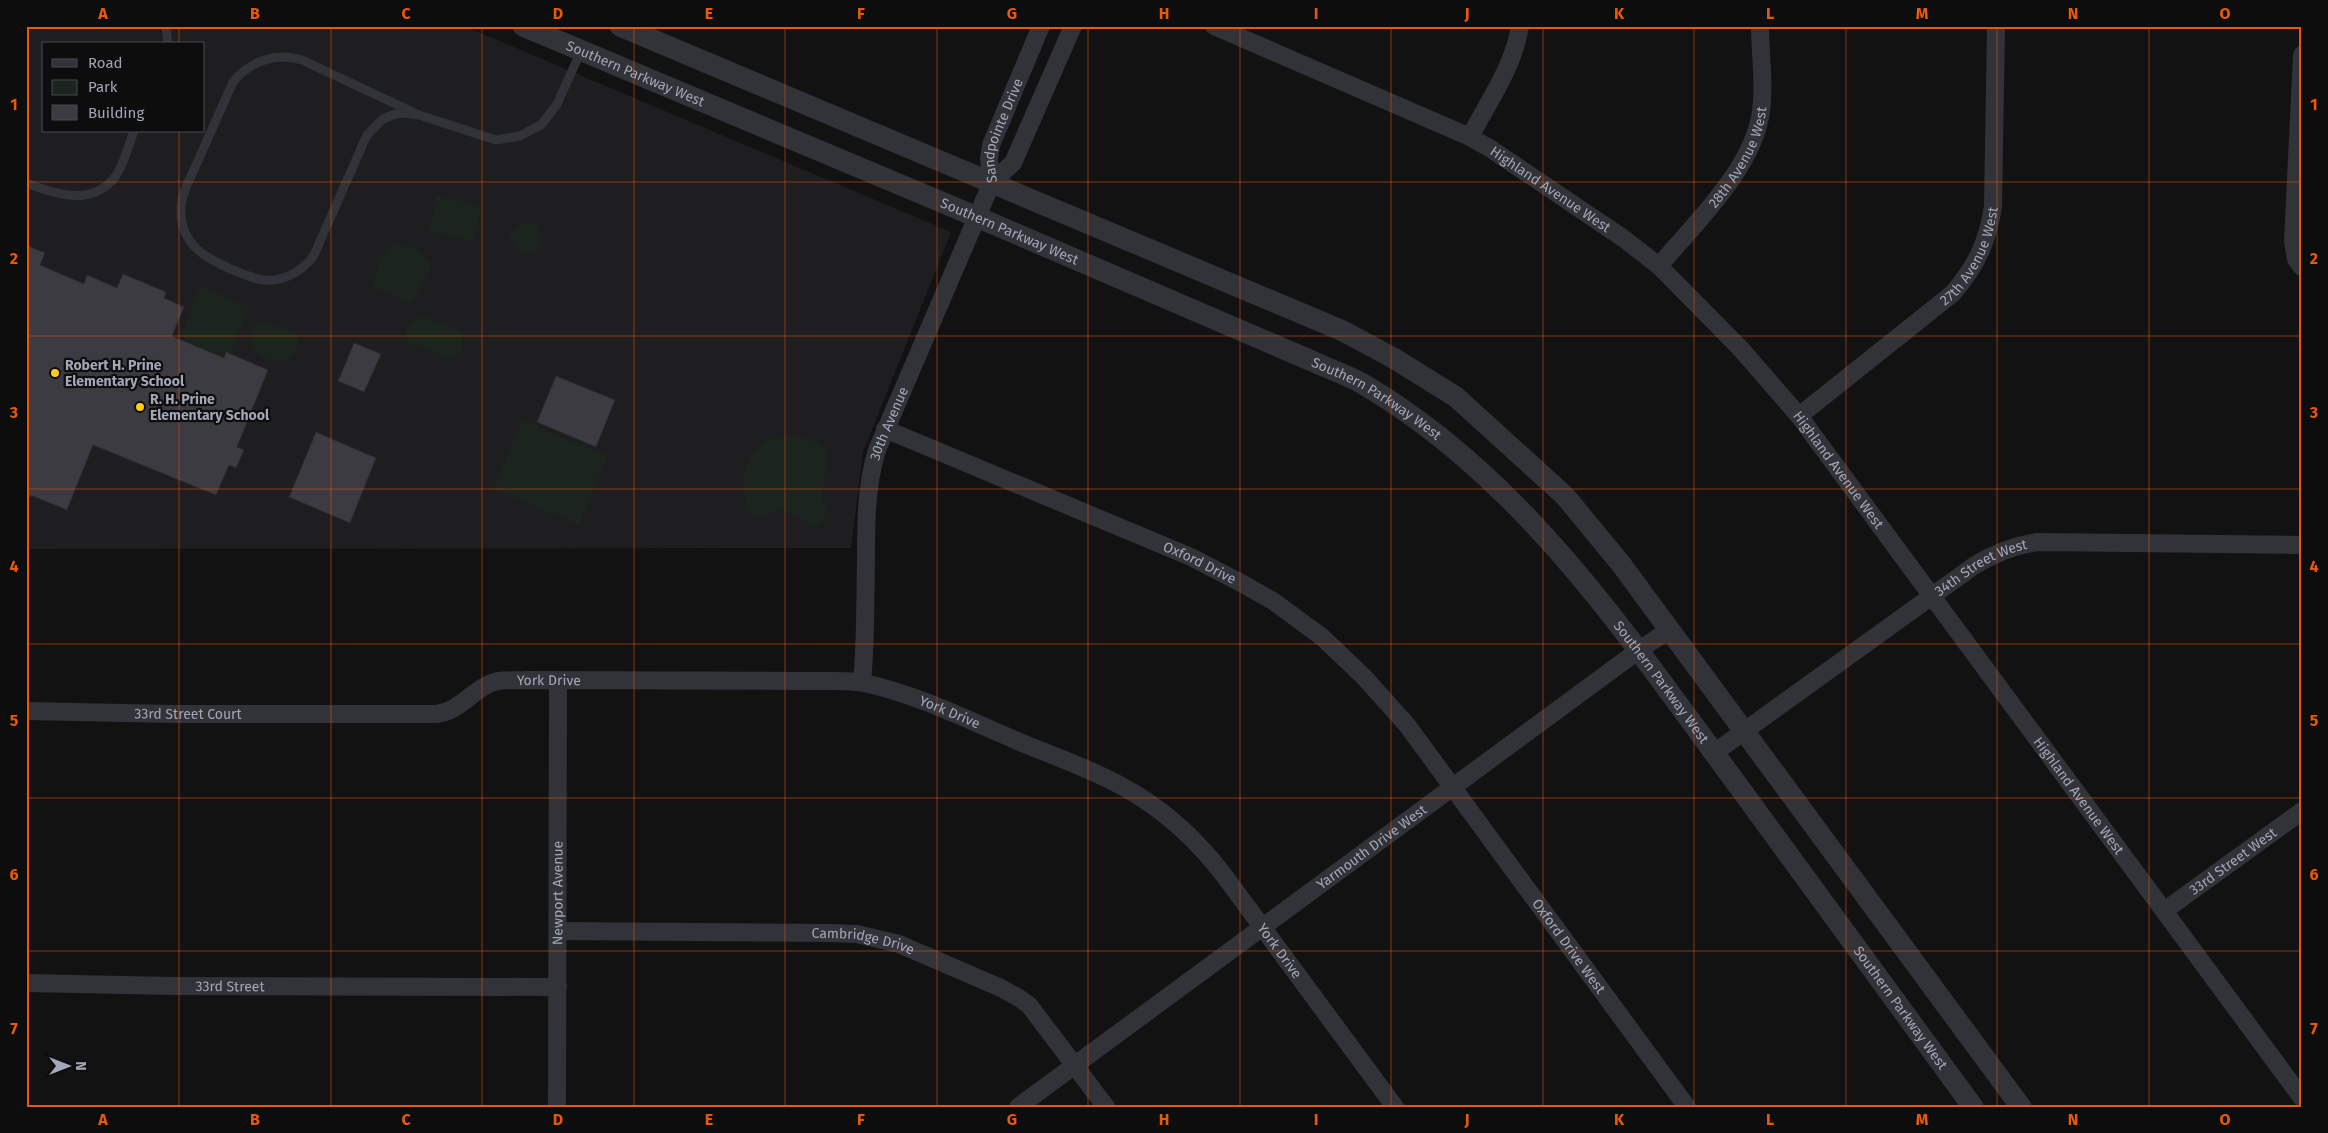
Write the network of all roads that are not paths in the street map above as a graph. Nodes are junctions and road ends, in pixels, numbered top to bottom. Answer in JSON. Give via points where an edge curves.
{"nodes":[{"id":1,"x":166,"y":26,"type":"edge"},
{"id":2,"x":523,"y":26,"type":"edge"},
{"id":3,"x":620,"y":26,"type":"edge"},
{"id":4,"x":1041,"y":26,"type":"edge"},
{"id":5,"x":1073,"y":26,"type":"edge"},
{"id":6,"x":1214,"y":26,"type":"edge"},
{"id":7,"x":1520,"y":26,"type":"edge"},
{"id":8,"x":1760,"y":26,"type":"edge"},
{"id":9,"x":1996,"y":26,"type":"edge"},
{"id":10,"x":168,"y":42,"type":"edge"},
{"id":11,"x":581,"y":51,"type":"junction"},
{"id":12,"x":2302,"y":55,"type":"edge"},
{"id":13,"x":419,"y":115,"type":"junction"},
{"id":14,"x":134,"y":132,"type":"edge"},
{"id":15,"x":1470,"y":137,"type":"junction"},
{"id":16,"x":992,"y":182,"type":"junction"},
{"id":17,"x":26,"y":183,"type":"edge"},
{"id":18,"x":977,"y":217,"type":"junction"},
{"id":19,"x":1659,"y":266,"type":"junction"},
{"id":20,"x":2302,"y":267,"type":"edge"},
{"id":21,"x":1799,"y":416,"type":"junction"},
{"id":22,"x":885,"y":429,"type":"junction"},
{"id":23,"x":2302,"y":545,"type":"edge"},
{"id":24,"x":1931,"y":597,"type":"junction"},
{"id":25,"x":1669,"y":630,"type":"junction"},
{"id":26,"x":1639,"y":650,"type":"junction"},
{"id":27,"x":558,"y":680,"type":"junction"},
{"id":28,"x":862,"y":682,"type":"junction"},
{"id":29,"x":26,"y":711,"type":"edge"},
{"id":30,"x":350,"y":714,"type":"joint"},
{"id":31,"x":1745,"y":732,"type":"junction"},
{"id":32,"x":1714,"y":753,"type":"junction"},
{"id":33,"x":1452,"y":787,"type":"junction"},
{"id":34,"x":2302,"y":812,"type":"edge"},
{"id":35,"x":2164,"y":911,"type":"junction"},
{"id":36,"x":1261,"y":926,"type":"junction"},
{"id":37,"x":558,"y":931,"type":"junction"},
{"id":38,"x":26,"y":983,"type":"edge"},
{"id":39,"x":558,"y":987,"type":"junction"},
{"id":40,"x":1075,"y":1064,"type":"junction"},
{"id":41,"x":2302,"y":1098,"type":"edge"},
{"id":42,"x":557,"y":1107,"type":"edge"},
{"id":43,"x":1018,"y":1107,"type":"edge"},
{"id":44,"x":1106,"y":1107,"type":"edge"},
{"id":45,"x":1395,"y":1107,"type":"edge"},
{"id":46,"x":1687,"y":1107,"type":"edge"},
{"id":47,"x":1974,"y":1107,"type":"edge"},
{"id":48,"x":2021,"y":1107,"type":"edge"}],
"edges":[{"from":1,"to":10,"type":"lane"},
{"from":2,"to":11,"type":"street","name":"Southern Parkway West"},
{"from":3,"to":16,"type":"street"},
{"from":4,"to":16,"type":"street","name":"Sandpointe Drive","via":[[991,145]]},
{"from":5,"to":16,"type":"street","name":"Sandpointe Drive","via":[[1013,163]]},
{"from":6,"to":15,"type":"street","name":"Highland Avenue West"},
{"from":7,"to":15,"type":"street","via":[[1511,58]]},
{"from":8,"to":19,"type":"street","name":"28th Avenue West","via":[[1762,109],[1750,149],[1738,172]]},
{"from":9,"to":21,"type":"street","name":"27th Avenue West","via":[[1993,206],[1981,254],[1966,279],[1952,294]]},
{"from":11,"to":13,"type":"lane","via":[[551,115],[520,136],[484,138]]},
{"from":11,"to":18,"type":"street","name":"Southern Parkway West"},
{"from":12,"to":20,"type":"street","via":[[2293,241],[2296,259]]},
{"from":13,"to":13,"type":"lane","via":[[291,57],[277,56],[253,64],[233,82],[183,195],[182,222],[186,235],[206,258],[249,277],[278,280],[302,269],[313,257],[367,135],[383,119],[394,114]]},
{"from":14,"to":17,"type":"lane","via":[[116,176],[98,191],[60,195]]},
{"from":15,"to":19,"type":"street","name":"Highland Avenue West","via":[[1546,184]]},
{"from":16,"to":18,"type":"street","name":"30th Avenue"},
{"from":16,"to":25,"type":"street","via":[[1343,331],[1456,397],[1565,496],[1621,564]]},
{"from":18,"to":22,"type":"street","name":"30th Avenue"},
{"from":18,"to":26,"type":"street","name":"Southern Parkway West","via":[[1345,376],[1412,416],[1484,473],[1523,511],[1567,559]]},
{"from":19,"to":21,"type":"street","name":"Highland Avenue West","via":[[1733,341]]},
{"from":21,"to":24,"type":"street","name":"Highland Avenue West"},
{"from":22,"to":28,"type":"street","name":"30th Avenue","via":[[872,467],[867,503]]},
{"from":22,"to":33,"type":"street","name":"Oxford Drive","via":[[1191,557],[1273,602],[1322,637],[1364,676],[1407,726]]},
{"from":23,"to":24,"type":"street","name":"34th Street West","via":[[2038,542],[1994,554]]},
{"from":24,"to":31,"type":"street","name":"34th Street West"},
{"from":24,"to":35,"type":"street","name":"Highland Avenue West"},
{"from":25,"to":26,"type":"street","name":"Yarmouth Drive West"},
{"from":25,"to":31,"type":"street"},
{"from":26,"to":32,"type":"street","name":"Southern Parkway West"},
{"from":26,"to":33,"type":"street","name":"Yarmouth Drive West"},
{"from":27,"to":28,"type":"street","name":"York Drive"},
{"from":27,"to":30,"type":"street","name":"York Drive","via":[[494,682],[445,713]]},
{"from":27,"to":37,"type":"street","name":"Newport Avenue"},
{"from":28,"to":36,"type":"street","name":"York Drive","via":[[933,705],[1099,775],[1137,795],[1200,845]]},
{"from":29,"to":30,"type":"street","name":"33rd Street Court"},
{"from":31,"to":32,"type":"street","name":"34th Street West"},
{"from":31,"to":48,"type":"street"},
{"from":32,"to":47,"type":"street","name":"Southern Parkway West"},
{"from":33,"to":36,"type":"street","name":"Yarmouth Drive West"},
{"from":33,"to":46,"type":"street","name":"Oxford Drive West"},
{"from":34,"to":35,"type":"street","name":"33rd Street West"},
{"from":35,"to":41,"type":"street","name":"Highland Avenue West"},
{"from":36,"to":40,"type":"street","name":"Yarmouth Drive West"},
{"from":36,"to":45,"type":"street","name":"York Drive"},
{"from":37,"to":39,"type":"street","name":"Newport Avenue"},
{"from":37,"to":40,"type":"street","name":"Cambridge Drive","via":[[830,932],[880,938],[984,980],[1019,998],[1029,1005]]},
{"from":38,"to":39,"type":"street","name":"33rd Street"},
{"from":39,"to":42,"type":"street","name":"Newport Avenue"},
{"from":40,"to":43,"type":"street","name":"Yarmouth Drive West"},
{"from":40,"to":44,"type":"street","name":"Cambridge Drive"}]}
